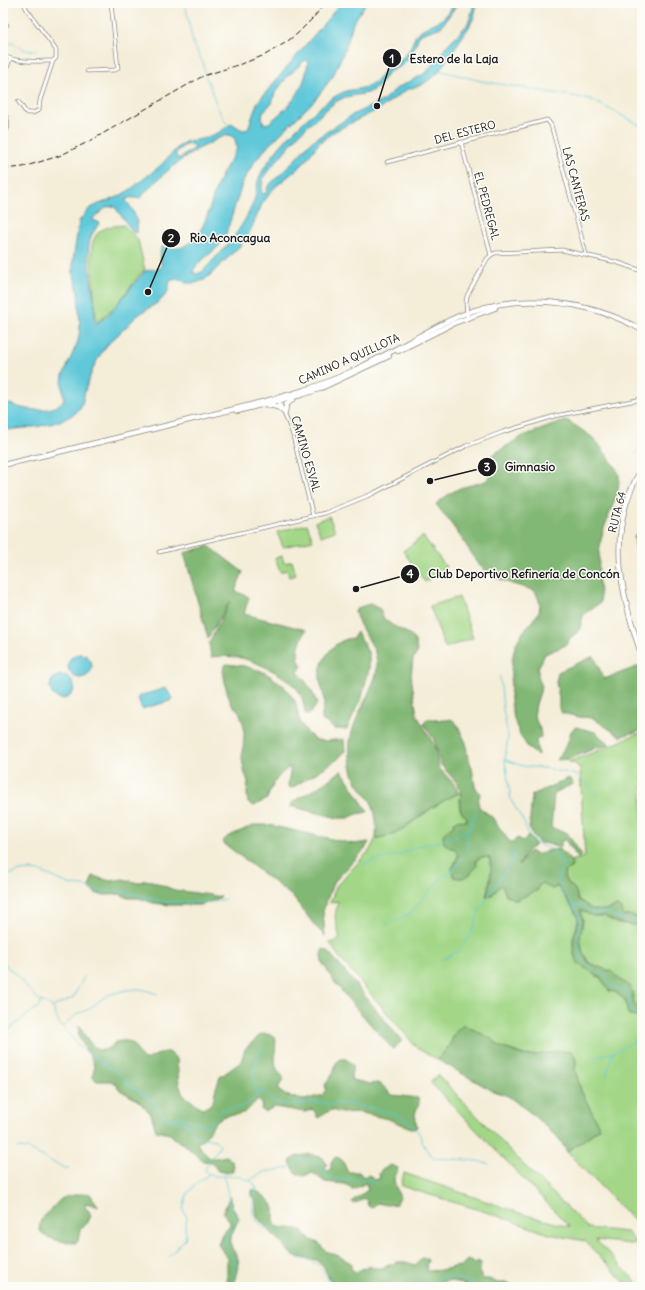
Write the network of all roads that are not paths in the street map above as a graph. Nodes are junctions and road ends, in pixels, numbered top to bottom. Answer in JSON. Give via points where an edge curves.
{"nodes":[{"id":1,"x":24,"y":3,"type":"edge"},
{"id":2,"x":111,"y":3,"type":"edge"},
{"id":3,"x":3,"y":22,"type":"edge"},
{"id":4,"x":7,"y":25,"type":"dead end"},
{"id":5,"x":3,"y":56,"type":"edge"},
{"id":6,"x":10,"y":59,"type":"junction"},
{"id":7,"x":53,"y":61,"type":"junction"},
{"id":8,"x":87,"y":71,"type":"dead end"},
{"id":9,"x":3,"y":79,"type":"edge"},
{"id":10,"x":18,"y":101,"type":"dead end"},
{"id":11,"x":3,"y":110,"type":"edge"},
{"id":12,"x":547,"y":120,"type":"joint"},
{"id":13,"x":3,"y":135,"type":"edge"},
{"id":14,"x":461,"y":142,"type":"junction"},
{"id":15,"x":387,"y":162,"type":"dead end"},
{"id":16,"x":586,"y":254,"type":"junction"},
{"id":17,"x":491,"y":255,"type":"junction"},
{"id":18,"x":642,"y":271,"type":"edge"},
{"id":19,"x":467,"y":315,"type":"junction"},
{"id":20,"x":642,"y":330,"type":"edge"},
{"id":21,"x":301,"y":395,"type":"junction"},
{"id":22,"x":278,"y":399,"type":"junction"},
{"id":23,"x":642,"y":399,"type":"edge"},
{"id":24,"x":257,"y":406,"type":"junction"},
{"id":25,"x":285,"y":413,"type":"junction"},
{"id":26,"x":130,"y":435,"type":"junction"},
{"id":27,"x":3,"y":465,"type":"edge"},
{"id":28,"x":642,"y":468,"type":"edge"},
{"id":29,"x":313,"y":516,"type":"junction"},
{"id":30,"x":159,"y":552,"type":"dead end"},
{"id":31,"x":642,"y":656,"type":"edge"}],
"edges":[{"from":1,"to":7,"type":"street","via":[[57,51]]},
{"from":2,"to":8,"type":"street","via":[[118,68]]},
{"from":3,"to":4,"type":"street"},
{"from":5,"to":6,"type":"street"},
{"from":6,"to":7,"type":"street"},
{"from":6,"to":9,"type":"street"},
{"from":7,"to":10,"type":"street","via":[[39,110],[26,113]]},
{"from":11,"to":13,"type":"street","via":[[8,120],[7,130]]},
{"from":12,"to":14,"type":"street","name":"DEL ESTERO"},
{"from":12,"to":16,"type":"street","name":"LAS CANTERAS","via":[[551,125]]},
{"from":14,"to":15,"type":"street","name":"DEL ESTERO"},
{"from":14,"to":17,"type":"street","name":"EL PEDREGAL"},
{"from":16,"to":17,"type":"street","via":[[555,250]]},
{"from":16,"to":18,"type":"street"},
{"from":17,"to":19,"type":"street","name":"EL PEDREGAL","via":[[468,296]]},
{"from":19,"to":20,"type":"main road","name":"CAMINO A QUILLOTA","via":[[495,306],[550,302],[587,308],[610,315]]},
{"from":19,"to":21,"type":"main road","name":"CAMINO A QUILLOTA","via":[[345,378]]},
{"from":19,"to":22,"type":"main road","name":"CAMINO A QUILLOTA","via":[[446,322],[334,379]]},
{"from":21,"to":22,"type":"main road","name":"CAMINO A QUILLOTA"},
{"from":21,"to":25,"type":"main road","via":[[286,403]]},
{"from":22,"to":24,"type":"main road","name":"CAMINO A QUILLOTA"},
{"from":22,"to":25,"type":"street","name":"CAMINO ESVAL"},
{"from":22,"to":26,"type":"main road","name":"CAMINO A QUILLOTA"},
{"from":23,"to":29,"type":"street","via":[[556,416],[503,432],[451,453],[372,494]]},
{"from":24,"to":25,"type":"main road","via":[[274,405]]},
{"from":24,"to":26,"type":"main road","name":"CAMINO A QUILLOTA"},
{"from":25,"to":29,"type":"street","name":"CAMINO ESVAL"},
{"from":26,"to":27,"type":"main road","name":"CAMINO A QUILLOTA"},
{"from":28,"to":31,"type":"main road","name":"RUTA 64","via":[[626,504],[619,544],[623,583]]},
{"from":29,"to":30,"type":"street"}]}
